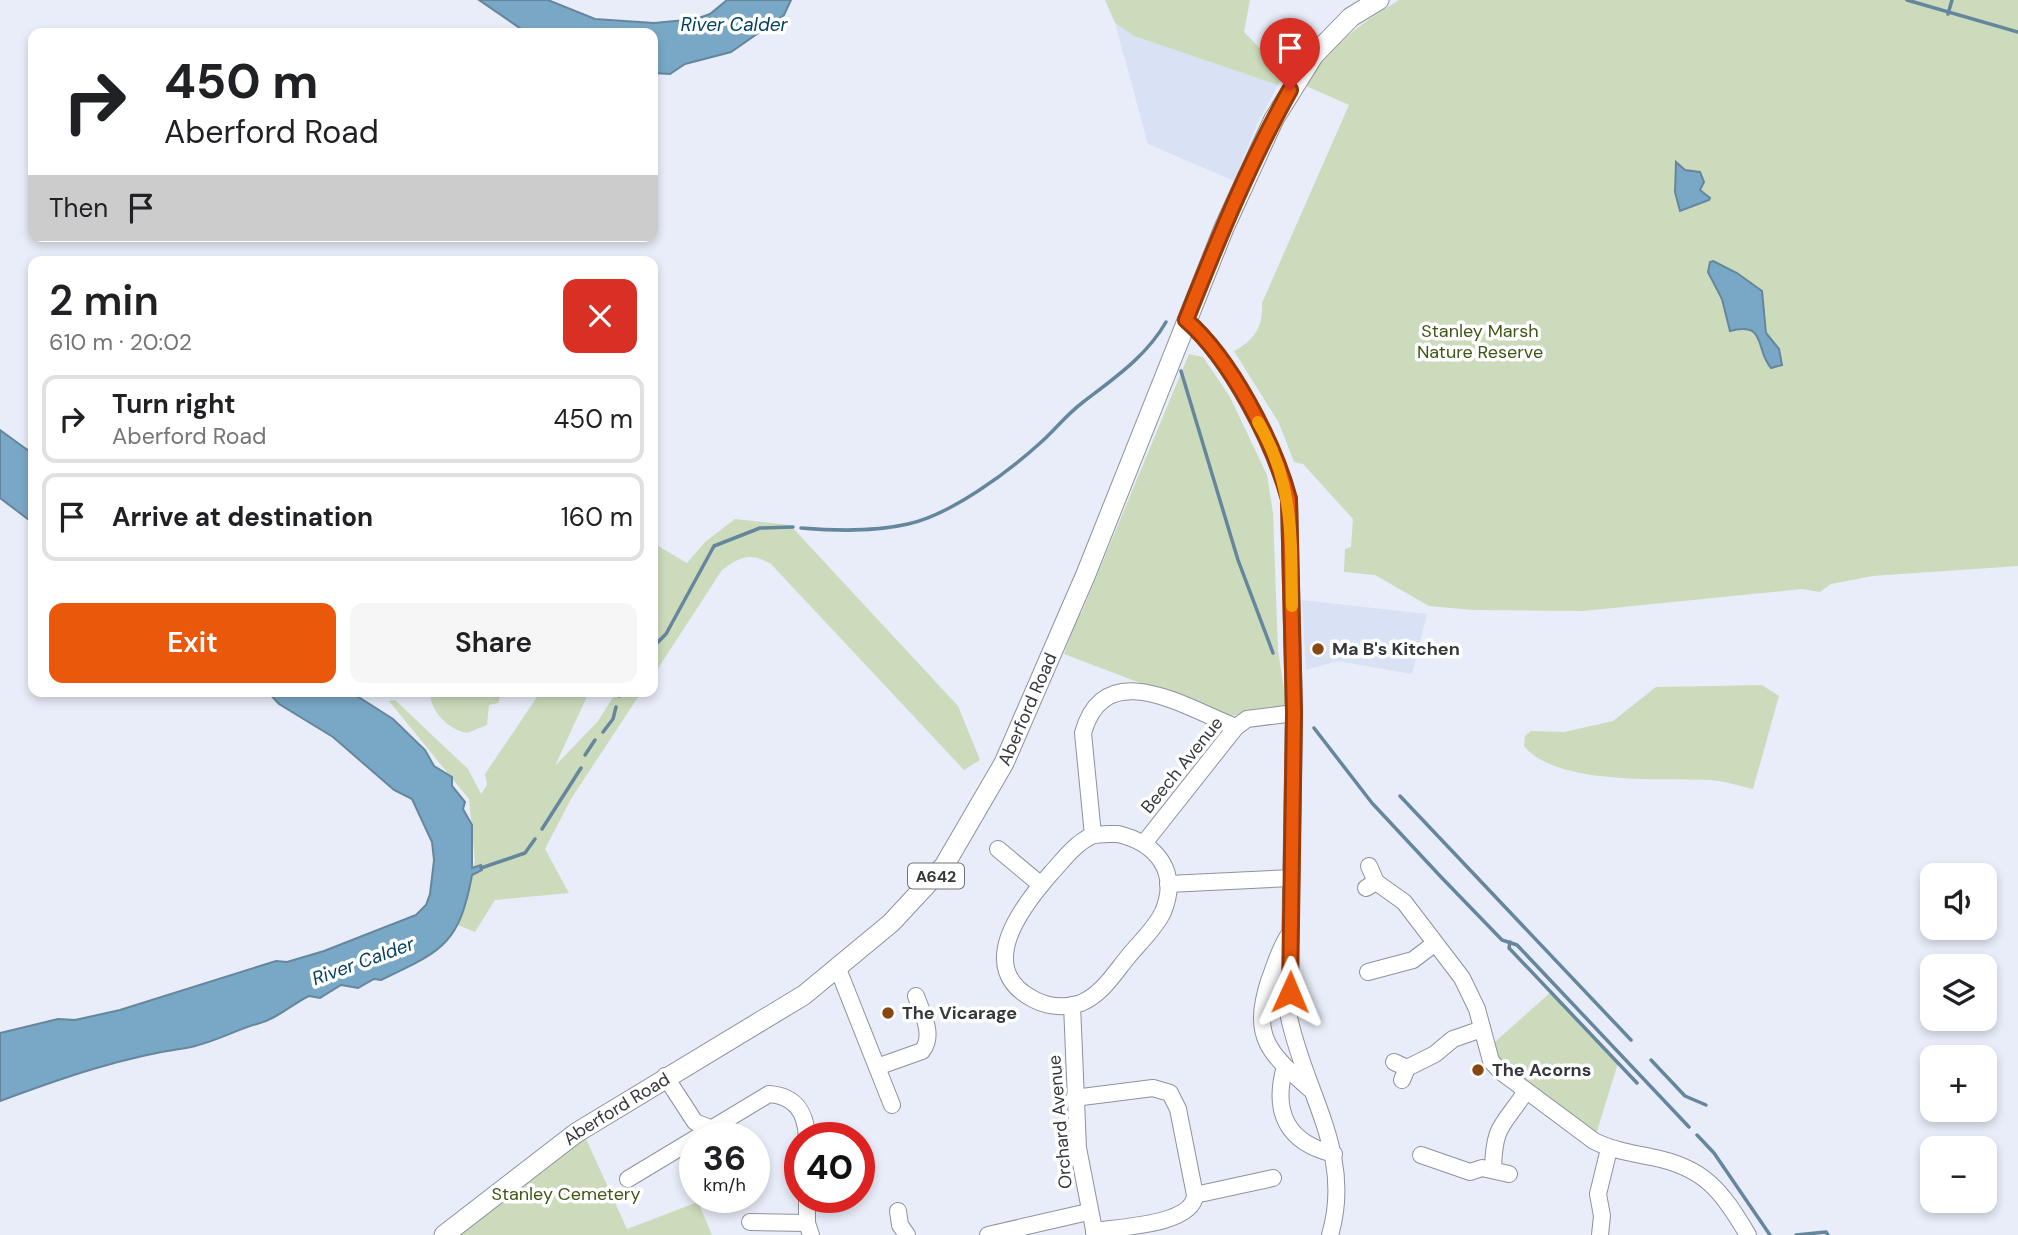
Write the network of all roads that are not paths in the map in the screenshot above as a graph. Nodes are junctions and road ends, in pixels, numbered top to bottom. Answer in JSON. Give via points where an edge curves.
{"nodes":[{"id":1,"x":1379,"y":0,"type":"edge"},
{"id":2,"x":1186,"y":320,"type":"junction"},
{"id":3,"x":1294,"y":713,"type":"junction"},
{"id":4,"x":1236,"y":727,"type":"junction"},
{"id":5,"x":1093,"y":835,"type":"junction"},
{"id":6,"x":1145,"y":842,"type":"junction"},
{"id":7,"x":998,"y":849,"type":"dead end"},
{"id":8,"x":1369,"y":866,"type":"dead end"},
{"id":9,"x":1292,"y":878,"type":"junction"},
{"id":10,"x":1168,"y":884,"type":"junction"},
{"id":11,"x":1041,"y":885,"type":"junction"},
{"id":12,"x":1290,"y":934,"type":"junction"},
{"id":13,"x":1434,"y":944,"type":"junction"},
{"id":14,"x":838,"y":969,"type":"junction"},
{"id":15,"x":1368,"y":972,"type":"dead end"},
{"id":16,"x":916,"y":996,"type":"dead end"},
{"id":17,"x":1072,"y":1005,"type":"junction"},
{"id":18,"x":1482,"y":1029,"type":"junction"},
{"id":19,"x":877,"y":1067,"type":"junction"},
{"id":20,"x":1284,"y":1067,"type":"junction"},
{"id":21,"x":1401,"y":1070,"type":"dead end"},
{"id":22,"x":665,"y":1076,"type":"junction"},
{"id":23,"x":1312,"y":1091,"type":"junction"},
{"id":24,"x":1526,"y":1091,"type":"junction"},
{"id":25,"x":1074,"y":1098,"type":"junction"},
{"id":26,"x":892,"y":1105,"type":"dead end"},
{"id":27,"x":695,"y":1122,"type":"edge"},
{"id":28,"x":720,"y":1122,"type":"edge"},
{"id":29,"x":805,"y":1122,"type":"edge"},
{"id":30,"x":679,"y":1147,"type":"edge"},
{"id":31,"x":1609,"y":1149,"type":"junction"},
{"id":32,"x":1334,"y":1154,"type":"junction"},
{"id":33,"x":1421,"y":1155,"type":"dead end"},
{"id":34,"x":1273,"y":1178,"type":"dead end"},
{"id":35,"x":628,"y":1179,"type":"dead end"},
{"id":36,"x":1195,"y":1195,"type":"junction"},
{"id":37,"x":898,"y":1210,"type":"dead end"},
{"id":38,"x":1088,"y":1212,"type":"junction"},
{"id":39,"x":748,"y":1223,"type":"dead end"},
{"id":40,"x":809,"y":1229,"type":"edge"},
{"id":41,"x":1095,"y":1233,"type":"edge"},
{"id":42,"x":443,"y":1235,"type":"edge"},
{"id":43,"x":907,"y":1235,"type":"edge"},
{"id":44,"x":988,"y":1235,"type":"edge"},
{"id":45,"x":1330,"y":1235,"type":"edge"},
{"id":46,"x":1600,"y":1235,"type":"edge"},
{"id":47,"x":1748,"y":1235,"type":"edge"}],
"edges":[{"from":1,"to":2,"type":"main road","name":"Aberford Road","number":"A642","via":[[1334,33],[1293,85]]},
{"from":2,"to":3,"type":"street","via":[[1217,354],[1255,416],[1286,490],[1291,528]]},
{"from":2,"to":14,"type":"main road","name":"Aberford Road","number":"A642","via":[[1086,574],[987,795],[944,866],[920,895]]},
{"from":3,"to":4,"type":"street","name":"Beech Avenue","via":[[1247,719]]},
{"from":3,"to":9,"type":"street"},
{"from":4,"to":5,"type":"street","via":[[1140,690],[1104,697],[1086,720],[1083,733]]},
{"from":4,"to":6,"type":"street","name":"Beech Avenue"},
{"from":5,"to":6,"type":"street","via":[[1118,834]]},
{"from":5,"to":11,"type":"street","via":[[1070,852]]},
{"from":6,"to":10,"type":"street","via":[[1160,860]]},
{"from":7,"to":11,"type":"street"},
{"from":8,"to":13,"type":"street","via":[[1371,885],[1404,902]]},
{"from":9,"to":10,"type":"street"},
{"from":9,"to":12,"type":"street"},
{"from":10,"to":17,"type":"street","via":[[1157,922],[1100,990]]},
{"from":11,"to":17,"type":"street","via":[[1008,931],[1006,965],[1016,986],[1028,996],[1048,1005]]},
{"from":12,"to":20,"type":"street","via":[[1280,948],[1261,1022],[1269,1049]]},
{"from":12,"to":23,"type":"street","via":[[1289,1017]]},
{"from":13,"to":15,"type":"street","via":[[1413,960]]},
{"from":13,"to":18,"type":"street","via":[[1472,995]]},
{"from":14,"to":19,"type":"street"},
{"from":14,"to":22,"type":"main road","name":"Aberford Road","number":"A642","via":[[804,995]]},
{"from":16,"to":19,"type":"street","via":[[929,1034],[926,1046]]},
{"from":17,"to":25,"type":"street","name":"Orchard Avenue"},
{"from":18,"to":21,"type":"street","via":[[1453,1039],[1435,1054]]},
{"from":18,"to":24,"type":"street","via":[[1491,1061]]},
{"from":19,"to":26,"type":"street"},
{"from":20,"to":23,"type":"street"},
{"from":20,"to":32,"type":"street","via":[[1279,1097],[1287,1125],[1305,1144]]},
{"from":22,"to":27,"type":"street"},
{"from":22,"to":42,"type":"main road","name":"Aberford Road","number":"A642","via":[[576,1133]]},
{"from":23,"to":32,"type":"street"},
{"from":24,"to":31,"type":"street"},
{"from":24,"to":33,"type":"street","via":[[1497,1132],[1501,1172],[1482,1168],[1469,1172]]},
{"from":25,"to":36,"type":"street","via":[[1153,1088],[1170,1093],[1178,1109]]},
{"from":25,"to":38,"type":"street","name":"Orchard Avenue"},
{"from":28,"to":29,"type":"street","via":[[761,1096],[781,1095],[803,1112]]},
{"from":30,"to":35,"type":"street"},
{"from":31,"to":46,"type":"street","via":[[1598,1194]]},
{"from":31,"to":47,"type":"street","via":[[1661,1158],[1700,1174],[1729,1204]]},
{"from":32,"to":45,"type":"street","via":[[1338,1202]]},
{"from":34,"to":36,"type":"street"},
{"from":36,"to":41,"type":"street","via":[[1192,1207],[1180,1216]]},
{"from":37,"to":43,"type":"street"},
{"from":38,"to":41,"type":"street","name":"Orchard Avenue"},
{"from":38,"to":44,"type":"street"},
{"from":39,"to":40,"type":"street"}]}
